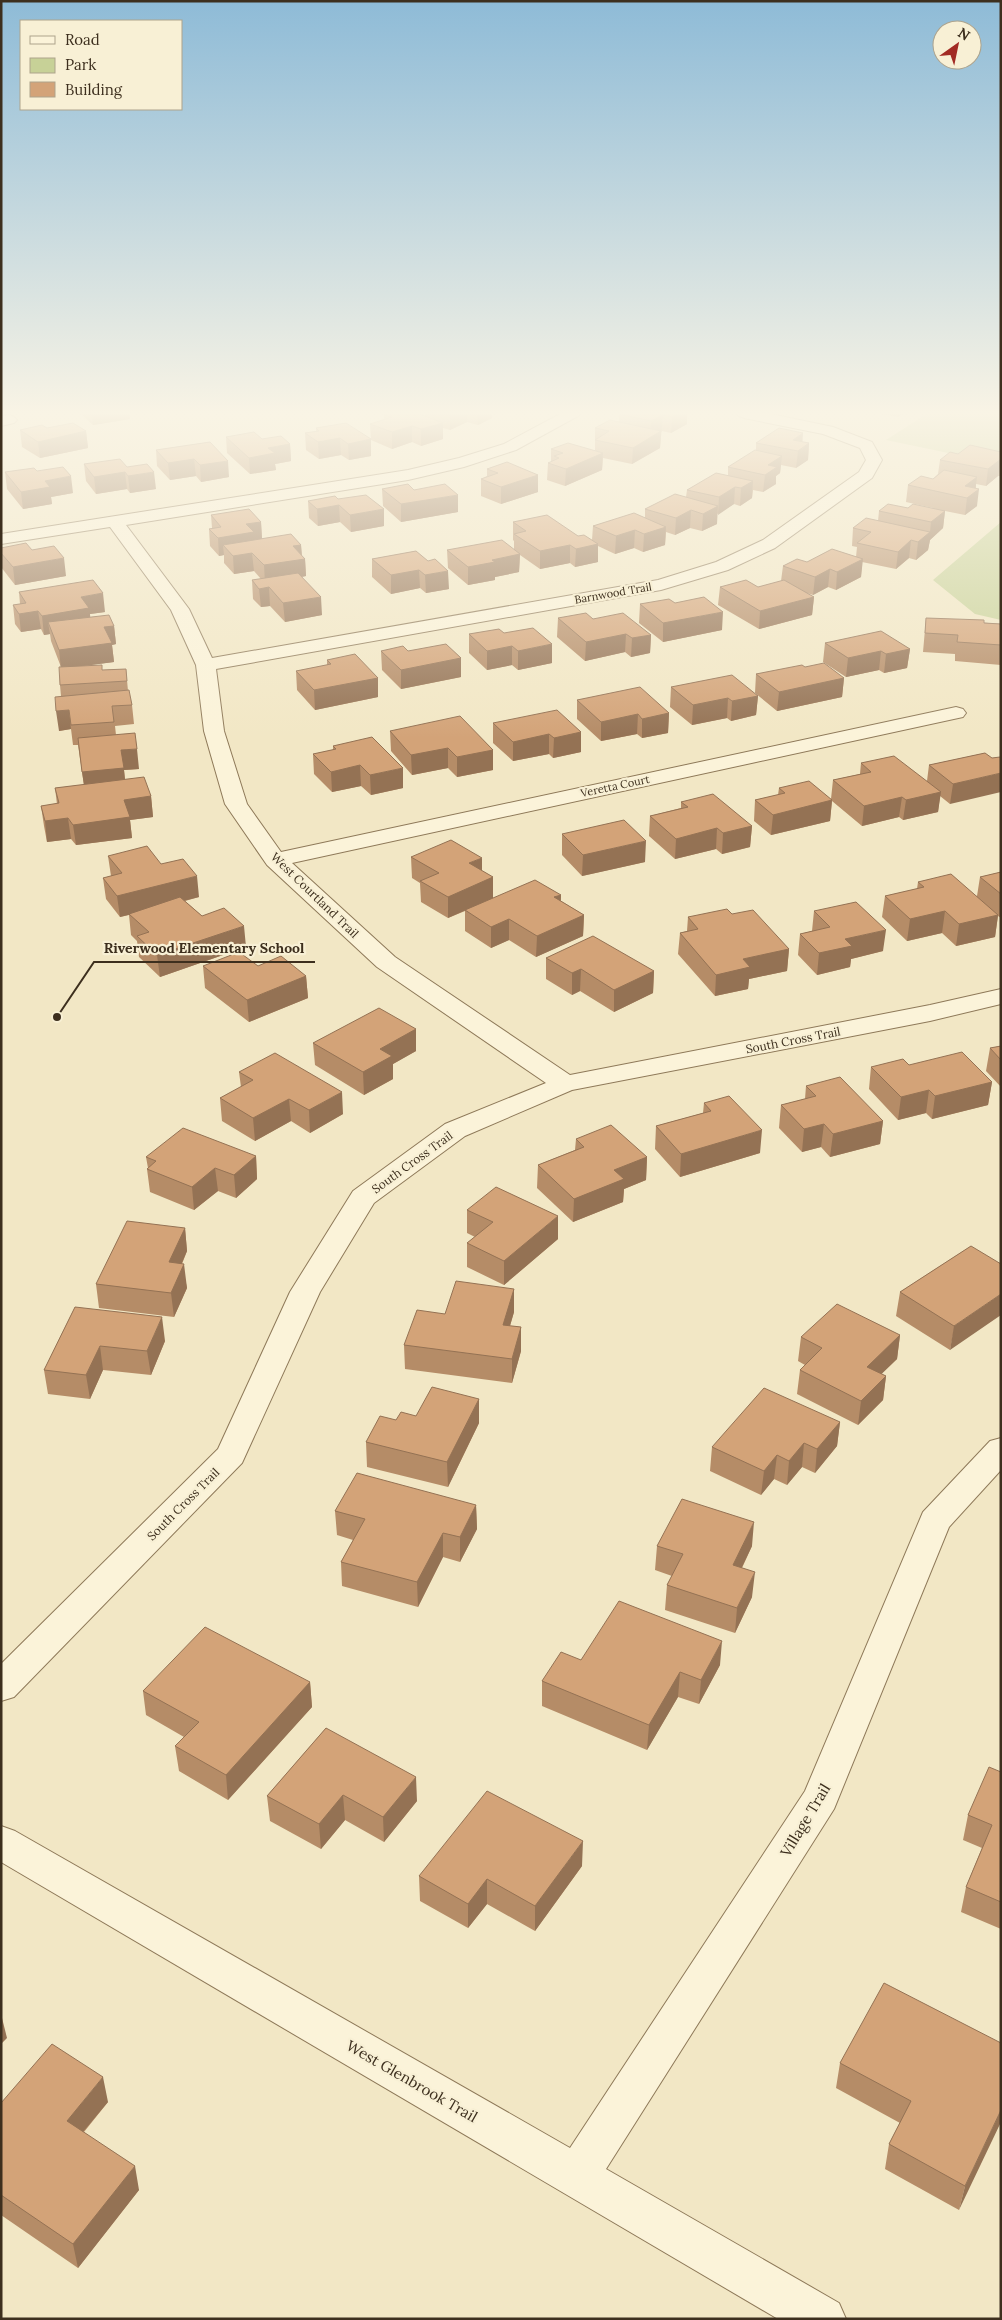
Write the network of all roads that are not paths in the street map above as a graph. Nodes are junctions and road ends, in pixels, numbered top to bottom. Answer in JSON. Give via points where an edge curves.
{"nodes":[{"id":1,"x":120,"y":521,"type":"edge"},
{"id":2,"x":801,"y":521,"type":"edge"},
{"id":3,"x":115,"y":522,"type":"junction"},
{"id":4,"x":1,"y":539,"type":"edge"},
{"id":5,"x":206,"y":665,"type":"junction"},
{"id":6,"x":956,"y":713,"type":"dead end"},
{"id":7,"x":275,"y":860,"type":"junction"},
{"id":8,"x":1001,"y":996,"type":"edge"},
{"id":9,"x":565,"y":1084,"type":"junction"},
{"id":10,"x":1001,"y":1449,"type":"edge"},
{"id":11,"x":1,"y":1687,"type":"edge"},
{"id":12,"x":1,"y":1842,"type":"edge"},
{"id":13,"x":576,"y":2177,"type":"junction"},
{"id":14,"x":823,"y":2319,"type":"edge"}],
"edges":[{"from":1,"to":3,"type":"street"},
{"from":2,"to":5,"type":"street","name":"Barnwood Trail","via":[[769,544],[722,566],[661,584]]},
{"from":3,"to":4,"type":"street"},
{"from":3,"to":5,"type":"street","name":"West Courtland Trail","via":[[180,609]]},
{"from":5,"to":7,"type":"street","name":"West Courtland Trail","via":[[214,731],[236,804]]},
{"from":6,"to":7,"type":"street","name":"Veretta Court"},
{"from":7,"to":9,"type":"street","name":"West Courtland Trail","via":[[386,962]]},
{"from":8,"to":9,"type":"street","name":"South Cross Trail","via":[[930,1013]]},
{"from":9,"to":11,"type":"street","name":"South Cross Trail","via":[[455,1130],[363,1197],[305,1292],[231,1455]]},
{"from":10,"to":13,"type":"street","name":"Village Trail","via":[[935,1521],[821,1798]]},
{"from":12,"to":13,"type":"street","name":"West Glenbrook Trail"},
{"from":13,"to":14,"type":"street","name":"West Glenbrook Trail"}]}
